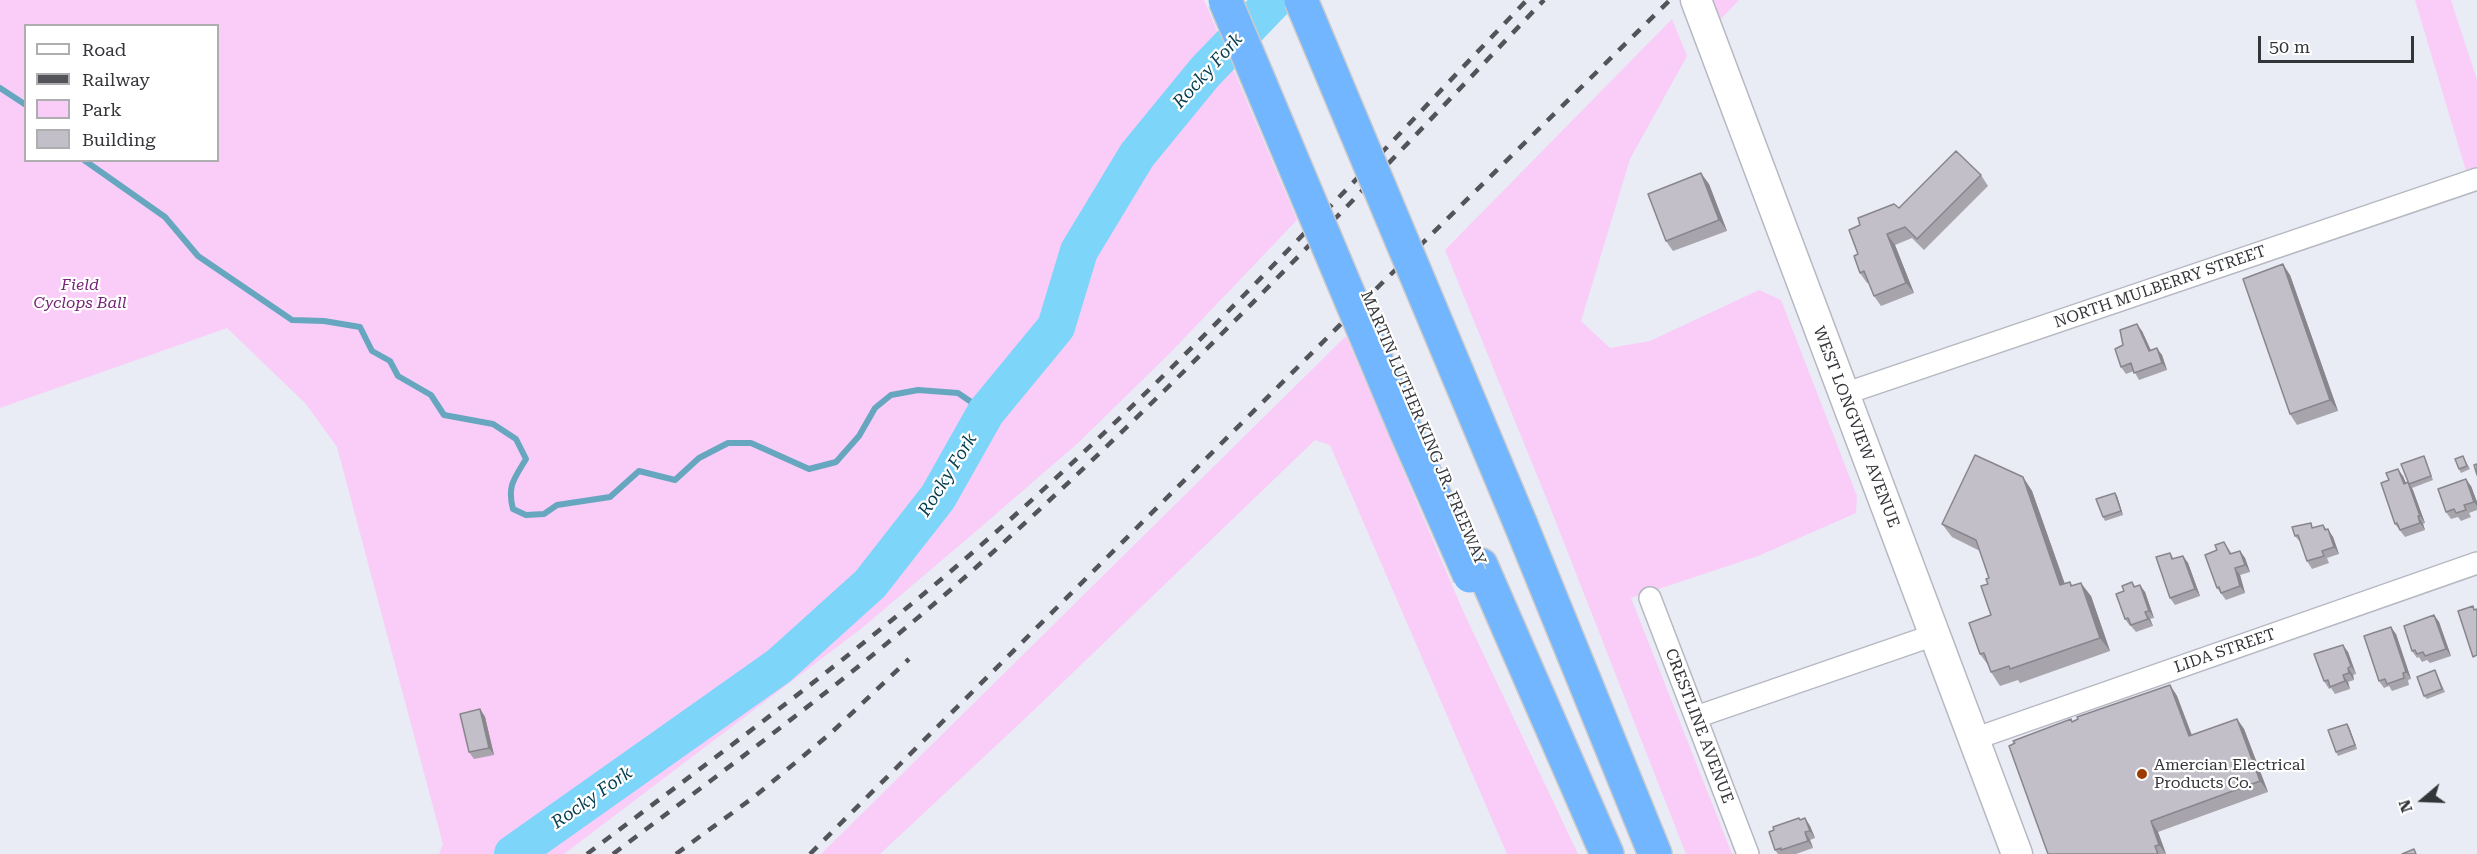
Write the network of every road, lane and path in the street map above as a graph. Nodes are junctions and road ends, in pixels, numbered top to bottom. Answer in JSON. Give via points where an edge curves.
{"nodes":[{"id":1,"x":1225,"y":0,"type":"edge"},
{"id":2,"x":1243,"y":0,"type":"edge"},
{"id":3,"x":1301,"y":0,"type":"edge"},
{"id":4,"x":1319,"y":0,"type":"edge"},
{"id":5,"x":1696,"y":0,"type":"edge"},
{"id":6,"x":2477,"y":179,"type":"edge"},
{"id":7,"x":1844,"y":394,"type":"junction"},
{"id":8,"x":1528,"y":518,"type":"junction"},
{"id":9,"x":2477,"y":563,"type":"edge"},
{"id":10,"x":1476,"y":571,"type":"junction"},
{"id":11,"x":1650,"y":598,"type":"dead end"},
{"id":12,"x":1935,"y":635,"type":"junction"},
{"id":13,"x":1695,"y":717,"type":"junction"},
{"id":14,"x":1974,"y":739,"type":"junction"},
{"id":15,"x":1607,"y":854,"type":"edge"},
{"id":16,"x":1655,"y":854,"type":"edge"},
{"id":17,"x":1748,"y":854,"type":"edge"},
{"id":18,"x":2017,"y":854,"type":"edge"}],
"edges":[{"from":1,"to":10,"type":"highway","bridge":true,"via":[[1406,431]]},
{"from":2,"to":10,"type":"highway","name":"MARTIN LUTHER KING JR. FREEWAY"},
{"from":3,"to":8,"type":"highway","bridge":true},
{"from":4,"to":8,"type":"highway"},
{"from":5,"to":7,"type":"street","name":"WEST LONGVIEW AVENUE"},
{"from":6,"to":7,"type":"street","name":"NORTH MULBERRY STREET"},
{"from":7,"to":12,"type":"street","name":"WEST LONGVIEW AVENUE"},
{"from":8,"to":16,"type":"highway","via":[[1564,628]]},
{"from":9,"to":14,"type":"street","name":"LIDA STREET"},
{"from":10,"to":15,"type":"highway","name":"MARTIN LUTHER KING JR. FREEWAY","via":[[1547,717]]},
{"from":11,"to":13,"type":"street","name":"CRESTLINE AVENUE"},
{"from":12,"to":13,"type":"street"},
{"from":12,"to":14,"type":"street","name":"WEST LONGVIEW AVENUE"},
{"from":13,"to":17,"type":"street","name":"CRESTLINE AVENUE"},
{"from":14,"to":18,"type":"street","name":"WEST LONGVIEW AVENUE"}]}
